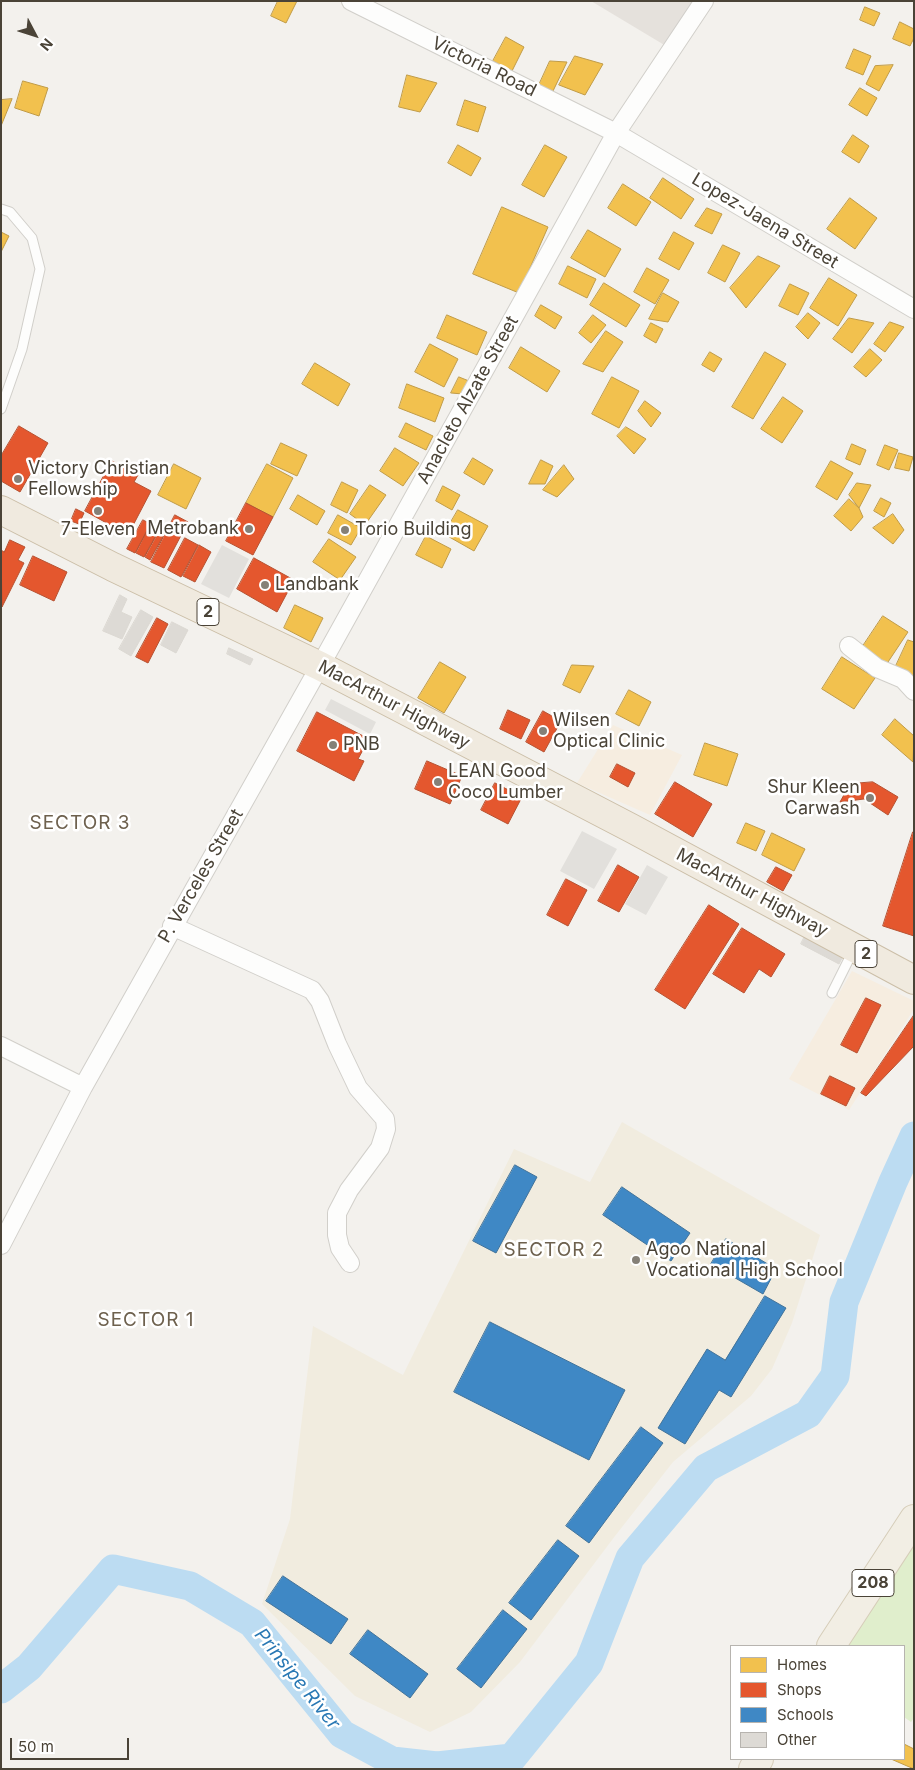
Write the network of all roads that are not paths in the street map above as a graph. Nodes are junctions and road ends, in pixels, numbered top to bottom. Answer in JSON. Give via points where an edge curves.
{"nodes":[{"id":1,"x":351,"y":1,"type":"edge"},
{"id":2,"x":704,"y":1,"type":"edge"},
{"id":3,"x":616,"y":133,"type":"junction"},
{"id":4,"x":1,"y":209,"type":"edge"},
{"id":5,"x":914,"y":309,"type":"edge"},
{"id":6,"x":1,"y":409,"type":"edge"},
{"id":7,"x":1,"y":510,"type":"edge"},
{"id":8,"x":849,"y":646,"type":"dead end"},
{"id":9,"x":320,"y":666,"type":"junction"},
{"id":10,"x":914,"y":691,"type":"edge"},
{"id":11,"x":172,"y":926,"type":"junction"},
{"id":12,"x":855,"y":948,"type":"junction"},
{"id":13,"x":914,"y":980,"type":"edge"},
{"id":14,"x":832,"y":993,"type":"dead end"},
{"id":15,"x":1,"y":1046,"type":"edge"},
{"id":16,"x":83,"y":1087,"type":"junction"},
{"id":17,"x":1,"y":1245,"type":"edge"},
{"id":18,"x":350,"y":1263,"type":"dead end"},
{"id":19,"x":914,"y":1520,"type":"edge"},
{"id":20,"x":832,"y":1645,"type":"edge"}],
"edges":[{"from":1,"to":3,"type":"street","name":"Victoria Road"},
{"from":2,"to":3,"type":"street","name":"Anacleto Alzate Street"},
{"from":3,"to":5,"type":"street","name":"Lopez-Jaena Street"},
{"from":3,"to":9,"type":"street","name":"Anacleto Alzate Street"},
{"from":4,"to":6,"type":"lane","via":[[10,212],[32,238],[40,269],[22,349]]},
{"from":7,"to":9,"type":"highway","name":"MacArthur Highway","number":"2"},
{"from":8,"to":10,"type":"street","via":[[878,668],[903,679]]},
{"from":9,"to":11,"type":"street","name":"P. Verceles Street"},
{"from":9,"to":12,"type":"highway","name":"MacArthur Highway","number":"2"},
{"from":11,"to":16,"type":"street","name":"P. Verceles Street"},
{"from":11,"to":18,"type":"street","via":[[312,990],[320,1001],[358,1088],[385,1119],[386,1129],[380,1148],[349,1190],[337,1213],[340,1248]]},
{"from":12,"to":13,"type":"highway","name":"MacArthur Highway","number":"2"},
{"from":12,"to":14,"type":"lane"},
{"from":15,"to":16,"type":"street"},
{"from":16,"to":17,"type":"street","name":"P. Verceles Street"},
{"from":19,"to":20,"type":"main road","number":"208"}]}
